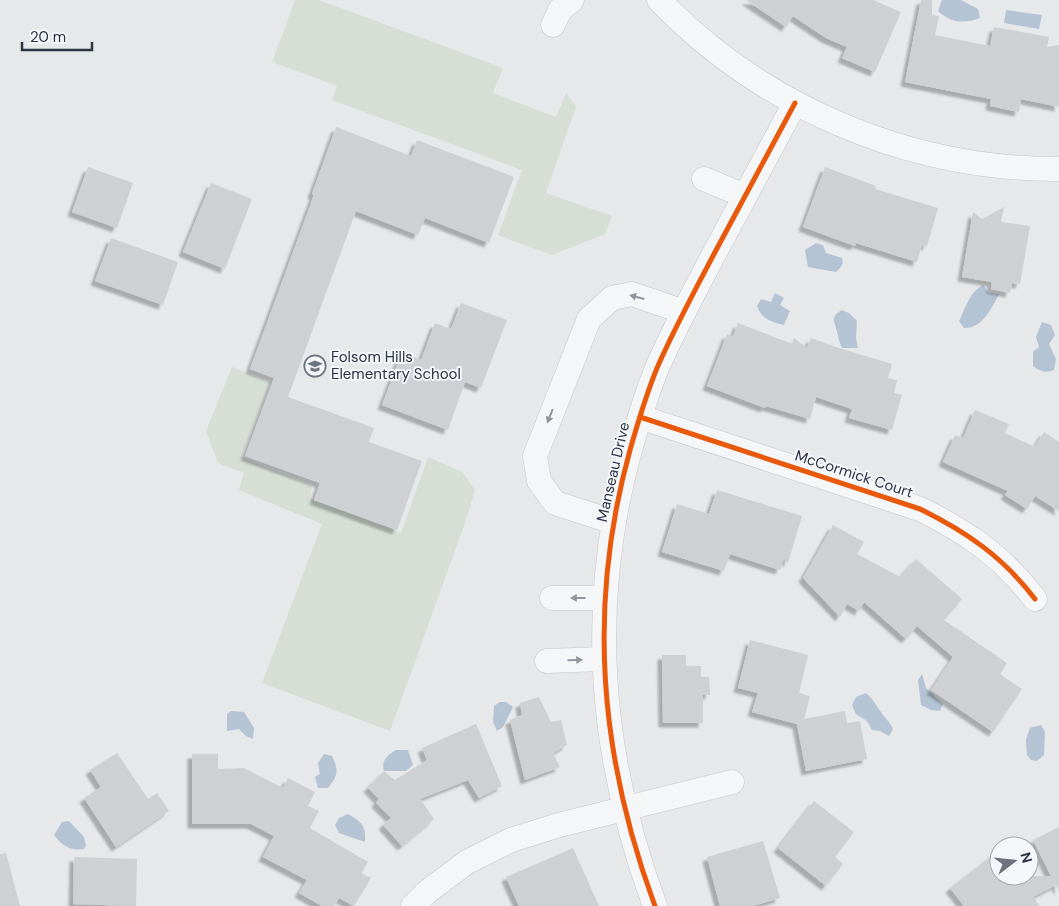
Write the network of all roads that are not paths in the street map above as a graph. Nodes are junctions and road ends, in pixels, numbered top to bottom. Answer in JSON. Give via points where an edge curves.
{"nodes":[{"id":1,"x":572,"y":0,"type":"edge"},
{"id":2,"x":659,"y":0,"type":"edge"},
{"id":3,"x":553,"y":25,"type":"dead end"},
{"id":4,"x":795,"y":103,"type":"junction"},
{"id":5,"x":1059,"y":169,"type":"edge"},
{"id":6,"x":704,"y":179,"type":"dead end"},
{"id":7,"x":745,"y":196,"type":"junction"},
{"id":8,"x":684,"y":312,"type":"junction"},
{"id":9,"x":640,"y":417,"type":"junction"},
{"id":10,"x":614,"y":522,"type":"junction"},
{"id":11,"x":552,"y":598,"type":"dead end"},
{"id":12,"x":604,"y":598,"type":"junction"},
{"id":13,"x":1035,"y":599,"type":"dead end"},
{"id":14,"x":603,"y":659,"type":"junction"},
{"id":15,"x":547,"y":660,"type":"dead end"},
{"id":16,"x":732,"y":782,"type":"dead end"},
{"id":17,"x":624,"y":808,"type":"junction"},
{"id":18,"x":413,"y":906,"type":"edge"},
{"id":19,"x":655,"y":906,"type":"edge"}],
"edges":[{"from":1,"to":3,"type":"street","via":[[560,10]]},
{"from":2,"to":4,"type":"street","via":[[733,65]]},
{"from":4,"to":5,"type":"street","via":[[844,126],[938,156],[996,166]]},
{"from":4,"to":7,"type":"street","name":"Manseau Drive"},
{"from":6,"to":7,"type":"street"},
{"from":7,"to":8,"type":"street","name":"Manseau Drive"},
{"from":8,"to":9,"type":"street","name":"Manseau Drive","via":[[656,370]]},
{"from":8,"to":10,"type":"street","one_way":true,"via":[[632,294],[612,298],[589,319],[535,456],[539,481],[555,503]]},
{"from":9,"to":10,"type":"street","name":"Manseau Drive"},
{"from":9,"to":13,"type":"street","name":"McCormick Court","via":[[920,509],[953,525],[984,546],[1011,570]]},
{"from":10,"to":12,"type":"street","name":"Manseau Drive"},
{"from":12,"to":11,"type":"street","one_way":true},
{"from":12,"to":14,"type":"street","name":"Manseau Drive"},
{"from":15,"to":14,"type":"street","one_way":true},
{"from":14,"to":17,"type":"street","name":"Manseau Drive","via":[[607,712]]},
{"from":16,"to":17,"type":"street"},
{"from":17,"to":18,"type":"street","via":[[511,840],[467,862]]},
{"from":17,"to":19,"type":"street","name":"Manseau Drive"}]}
